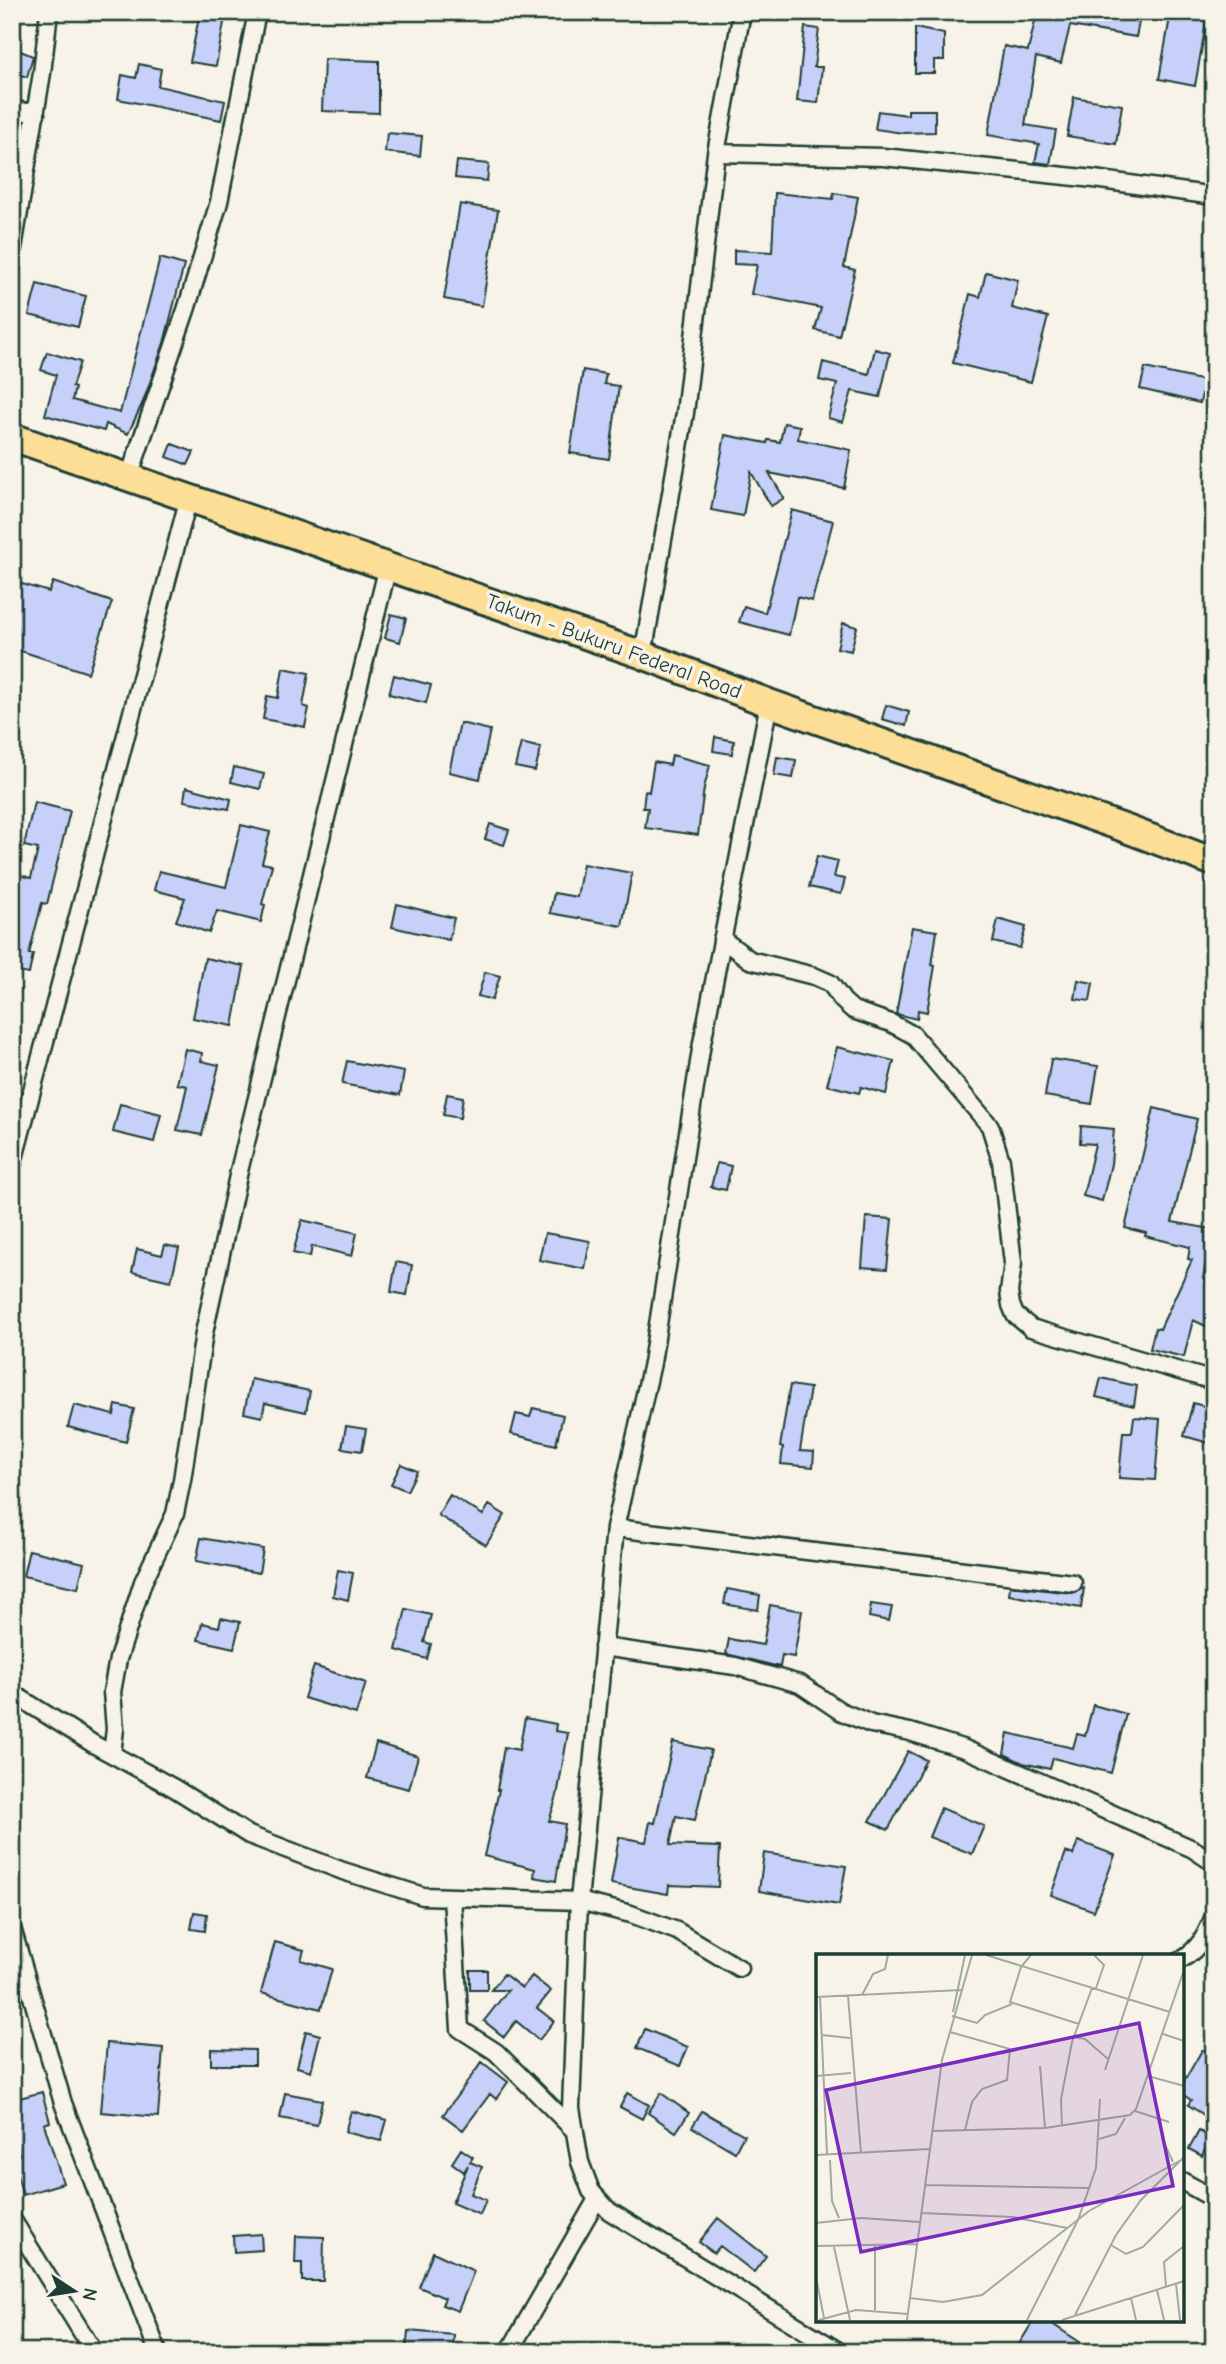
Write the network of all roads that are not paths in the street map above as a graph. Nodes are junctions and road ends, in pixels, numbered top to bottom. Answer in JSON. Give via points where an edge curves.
{"nodes":[{"id":1,"x":50,"y":12,"type":"edge"},
{"id":2,"x":257,"y":12,"type":"edge"},
{"id":3,"x":742,"y":12,"type":"edge"},
{"id":4,"x":12,"y":109,"type":"edge"},
{"id":5,"x":36,"y":114,"type":"junction"},
{"id":6,"x":716,"y":153,"type":"junction"},
{"id":7,"x":1214,"y":196,"type":"edge"},
{"id":8,"x":12,"y":254,"type":"edge"},
{"id":9,"x":12,"y":437,"type":"edge"},
{"id":10,"x":129,"y":477,"type":"junction"},
{"id":11,"x":189,"y":498,"type":"junction"},
{"id":12,"x":388,"y":566,"type":"junction"},
{"id":13,"x":643,"y":655,"type":"junction"},
{"id":14,"x":769,"y":703,"type":"junction"},
{"id":15,"x":1214,"y":862,"type":"edge"},
{"id":16,"x":722,"y":939,"type":"junction"},
{"id":17,"x":12,"y":1166,"type":"edge"},
{"id":18,"x":1214,"y":1381,"type":"edge"},
{"id":19,"x":615,"y":1528,"type":"junction"},
{"id":20,"x":1073,"y":1583,"type":"dead end"},
{"id":21,"x":603,"y":1647,"type":"junction"},
{"id":22,"x":12,"y":1693,"type":"edge"},
{"id":23,"x":112,"y":1754,"type":"junction"},
{"id":24,"x":1214,"y":1863,"type":"edge"},
{"id":25,"x":452,"y":1897,"type":"junction"},
{"id":26,"x":579,"y":1901,"type":"junction"},
{"id":27,"x":1214,"y":1916,"type":"edge"},
{"id":28,"x":12,"y":1928,"type":"edge"},
{"id":29,"x":1184,"y":1958,"type":"edge"},
{"id":30,"x":739,"y":1968,"type":"dead end"},
{"id":31,"x":575,"y":2131,"type":"junction"},
{"id":32,"x":1184,"y":2182,"type":"edge"},
{"id":33,"x":597,"y":2199,"type":"junction"},
{"id":34,"x":1214,"y":2199,"type":"edge"},
{"id":35,"x":12,"y":2219,"type":"edge"},
{"id":36,"x":835,"y":2351,"type":"edge"},
{"id":37,"x":94,"y":2352,"type":"edge"},
{"id":38,"x":158,"y":2352,"type":"edge"},
{"id":39,"x":509,"y":2352,"type":"edge"}],
"edges":[{"from":1,"to":5,"type":"street"},
{"from":2,"to":10,"type":"street","via":[[219,202]]},
{"from":3,"to":6,"type":"street"},
{"from":4,"to":5,"type":"street"},
{"from":5,"to":8,"type":"street"},
{"from":6,"to":7,"type":"street","via":[[883,157]]},
{"from":6,"to":13,"type":"street","via":[[685,413]]},
{"from":9,"to":10,"type":"main road","name":"Takum - Bukuru Federal Road"},
{"from":10,"to":11,"type":"main road","name":"Takum - Bukuru Federal Road"},
{"from":11,"to":12,"type":"main road","name":"Takum - Bukuru Federal Road"},
{"from":11,"to":17,"type":"street"},
{"from":12,"to":13,"type":"main road","name":"Takum - Bukuru Federal Road"},
{"from":12,"to":23,"type":"street","via":[[239,1171],[204,1334],[175,1514],[143,1582],[118,1658],[112,1692]]},
{"from":13,"to":14,"type":"main road","name":"Takum - Bukuru Federal Road"},
{"from":14,"to":15,"type":"main road","name":"Takum - Bukuru Federal Road"},
{"from":14,"to":16,"type":"street"},
{"from":16,"to":18,"type":"street","via":[[750,960],[830,983],[853,1010],[913,1035],[990,1126],[1001,1161],[1013,1263],[1011,1305],[1020,1321]]},
{"from":16,"to":19,"type":"street","via":[[652,1363]]},
{"from":19,"to":20,"type":"street"},
{"from":19,"to":21,"type":"street"},
{"from":21,"to":24,"type":"street","via":[[735,1666],[800,1684],[840,1711],[965,1749],[1193,1849]]},
{"from":21,"to":26,"type":"street"},
{"from":22,"to":23,"type":"street"},
{"from":23,"to":25,"type":"street","via":[[249,1835],[423,1896]]},
{"from":25,"to":26,"type":"street"},
{"from":25,"to":31,"type":"street","via":[[460,2029],[496,2052]]},
{"from":26,"to":30,"type":"street","via":[[677,1931]]},
{"from":26,"to":31,"type":"street","via":[[571,2108]]},
{"from":27,"to":29,"type":"street","via":[[1196,1951]]},
{"from":28,"to":38,"type":"street","via":[[64,2103]]},
{"from":31,"to":33,"type":"street","via":[[580,2162]]},
{"from":32,"to":34,"type":"street"},
{"from":33,"to":36,"type":"street","via":[[609,2211]]},
{"from":33,"to":39,"type":"street"},
{"from":35,"to":37,"type":"street"}]}
